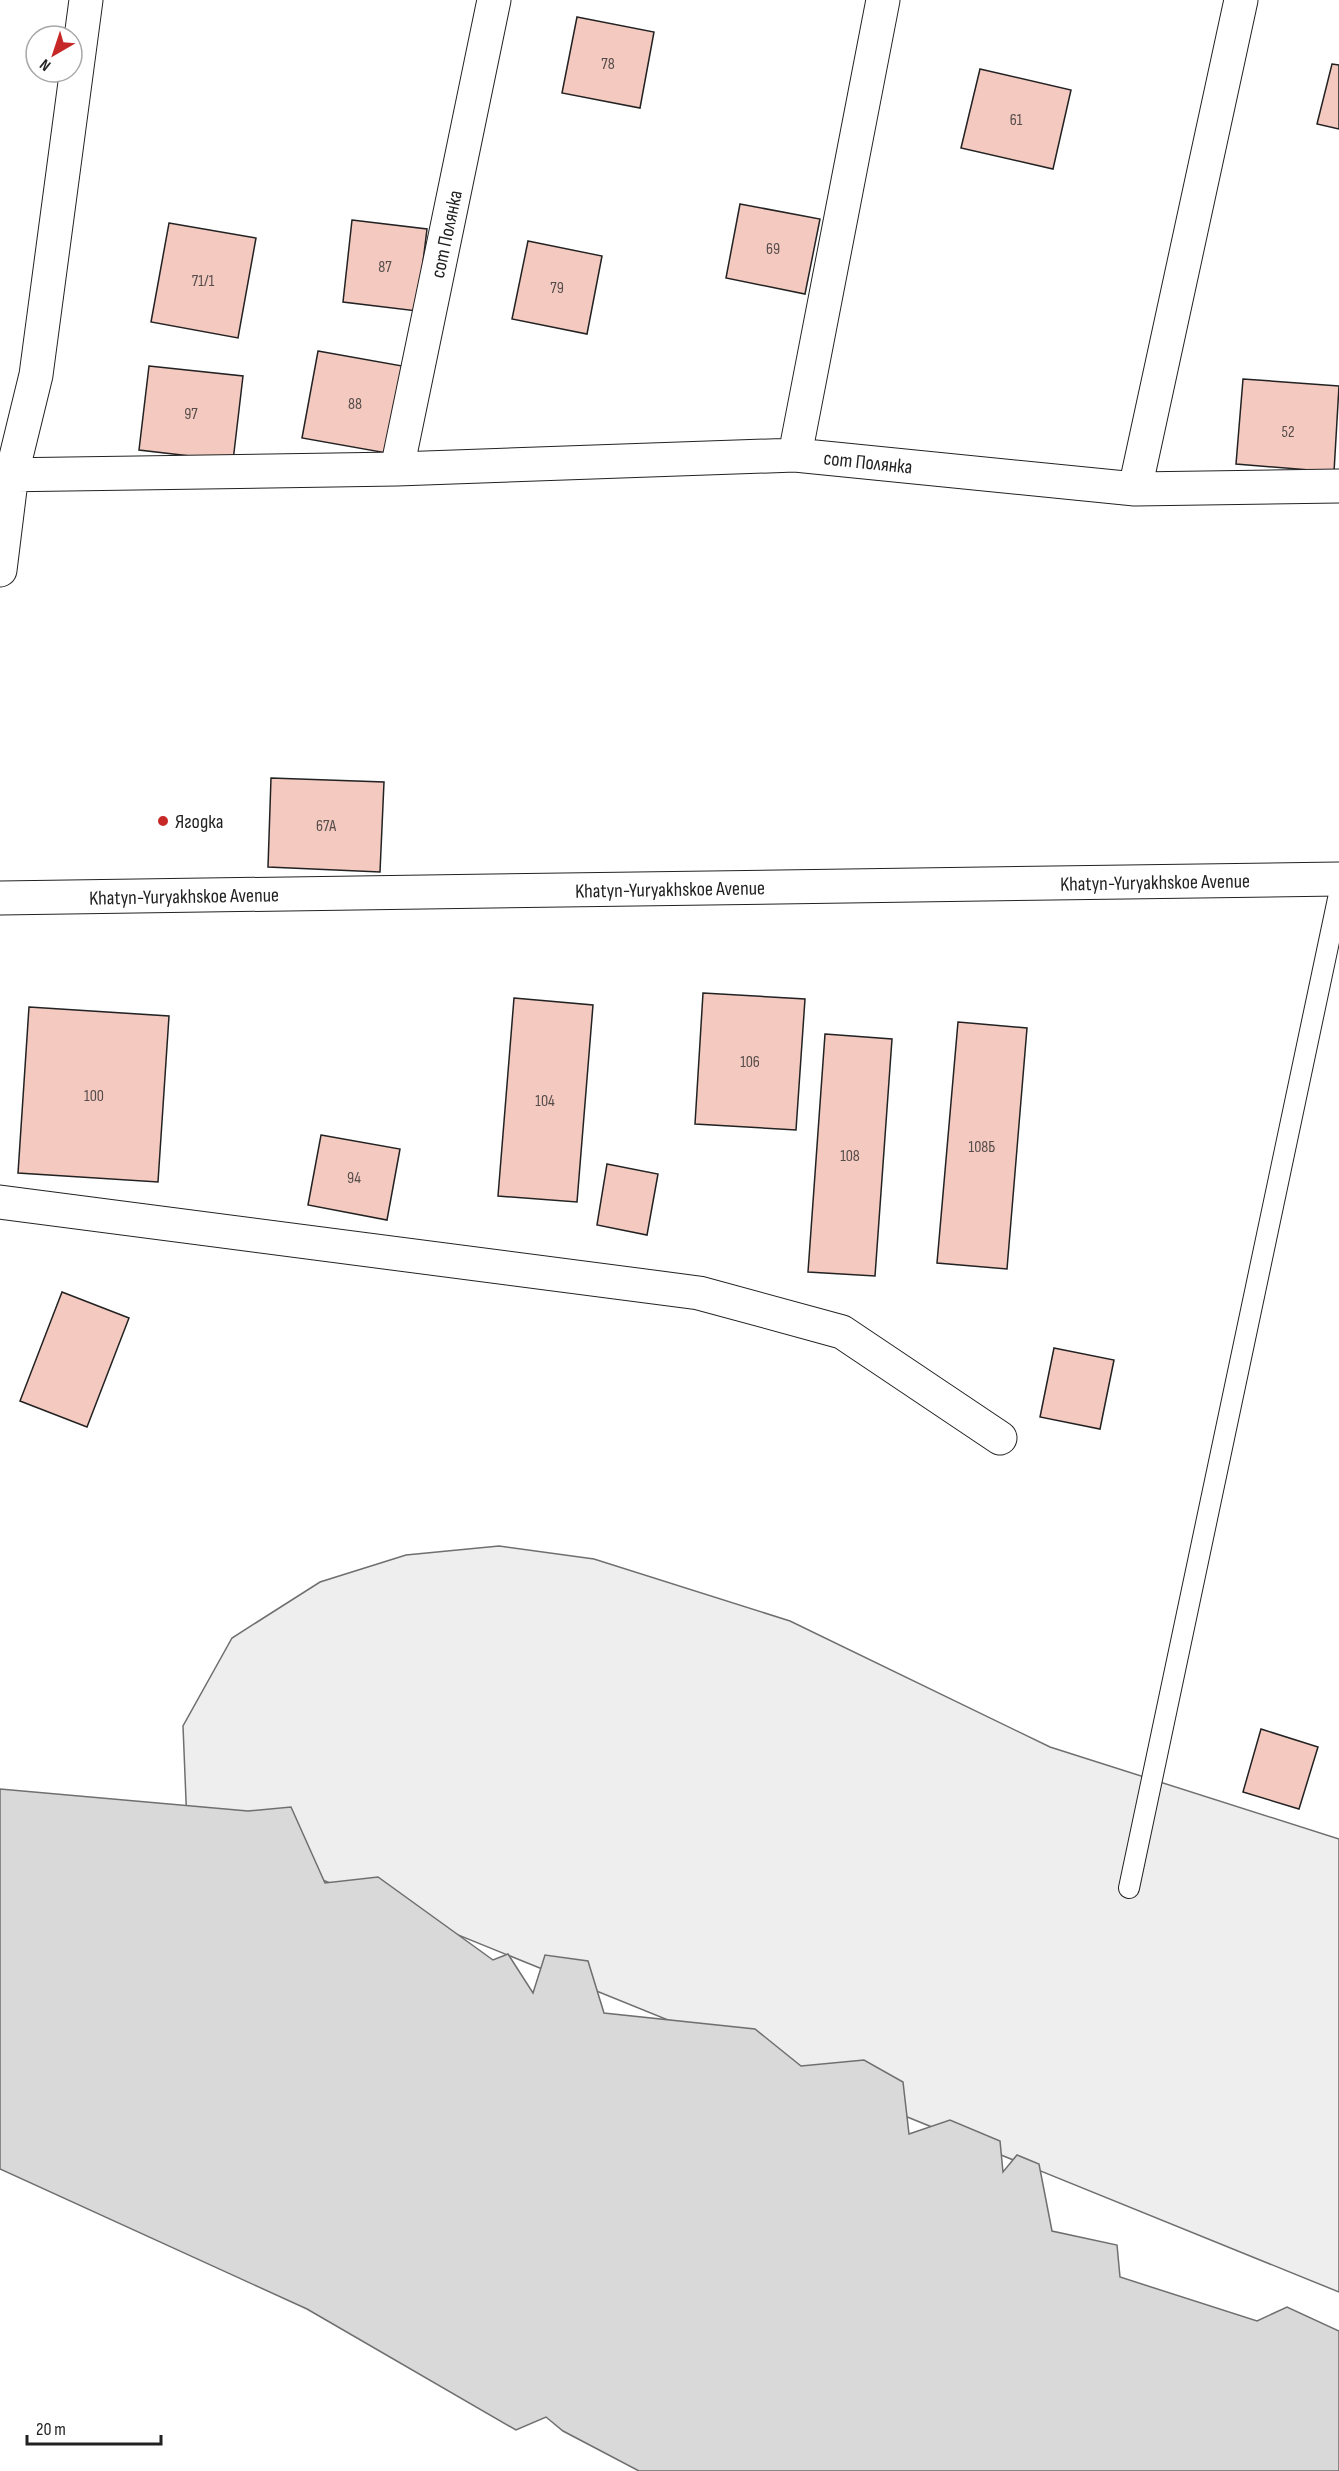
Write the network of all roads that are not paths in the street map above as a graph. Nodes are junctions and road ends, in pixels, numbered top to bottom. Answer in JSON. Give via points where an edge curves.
{"nodes":[{"id":1,"x":86,"y":0,"type":"edge"},
{"id":2,"x":494,"y":0,"type":"edge"},
{"id":3,"x":883,"y":0,"type":"edge"},
{"id":4,"x":1241,"y":0,"type":"edge"},
{"id":5,"x":795,"y":455,"type":"junction"},
{"id":6,"x":397,"y":469,"type":"junction"},
{"id":7,"x":6,"y":474,"type":"edge"},
{"id":8,"x":1339,"y":486,"type":"edge"},
{"id":9,"x":1135,"y":489,"type":"junction"},
{"id":10,"x":0,"y":570,"type":"edge"},
{"id":11,"x":1339,"y":879,"type":"edge"},
{"id":12,"x":1339,"y":894,"type":"edge"},
{"id":13,"x":0,"y":898,"type":"edge"},
{"id":14,"x":0,"y":1202,"type":"edge"},
{"id":15,"x":1000,"y":1438,"type":"dead end"},
{"id":16,"x":1129,"y":1888,"type":"dead end"}],
"edges":[{"from":1,"to":7,"type":"street","via":[[36,375]]},
{"from":2,"to":6,"type":"street","name":"сот Полянка"},
{"from":3,"to":5,"type":"street"},
{"from":4,"to":9,"type":"street"},
{"from":5,"to":6,"type":"street","name":"сот Полянка"},
{"from":5,"to":9,"type":"street","name":"сот Полянка"},
{"from":6,"to":7,"type":"street","name":"сот Полянка"},
{"from":7,"to":10,"type":"street"},
{"from":8,"to":9,"type":"street","name":"сот Полянка"},
{"from":11,"to":13,"type":"street","name":"Khatyn-Yuryakhskoe Avenue"},
{"from":12,"to":16,"type":"lane"},
{"from":14,"to":15,"type":"street","via":[[699,1293],[842,1332]]}]}
